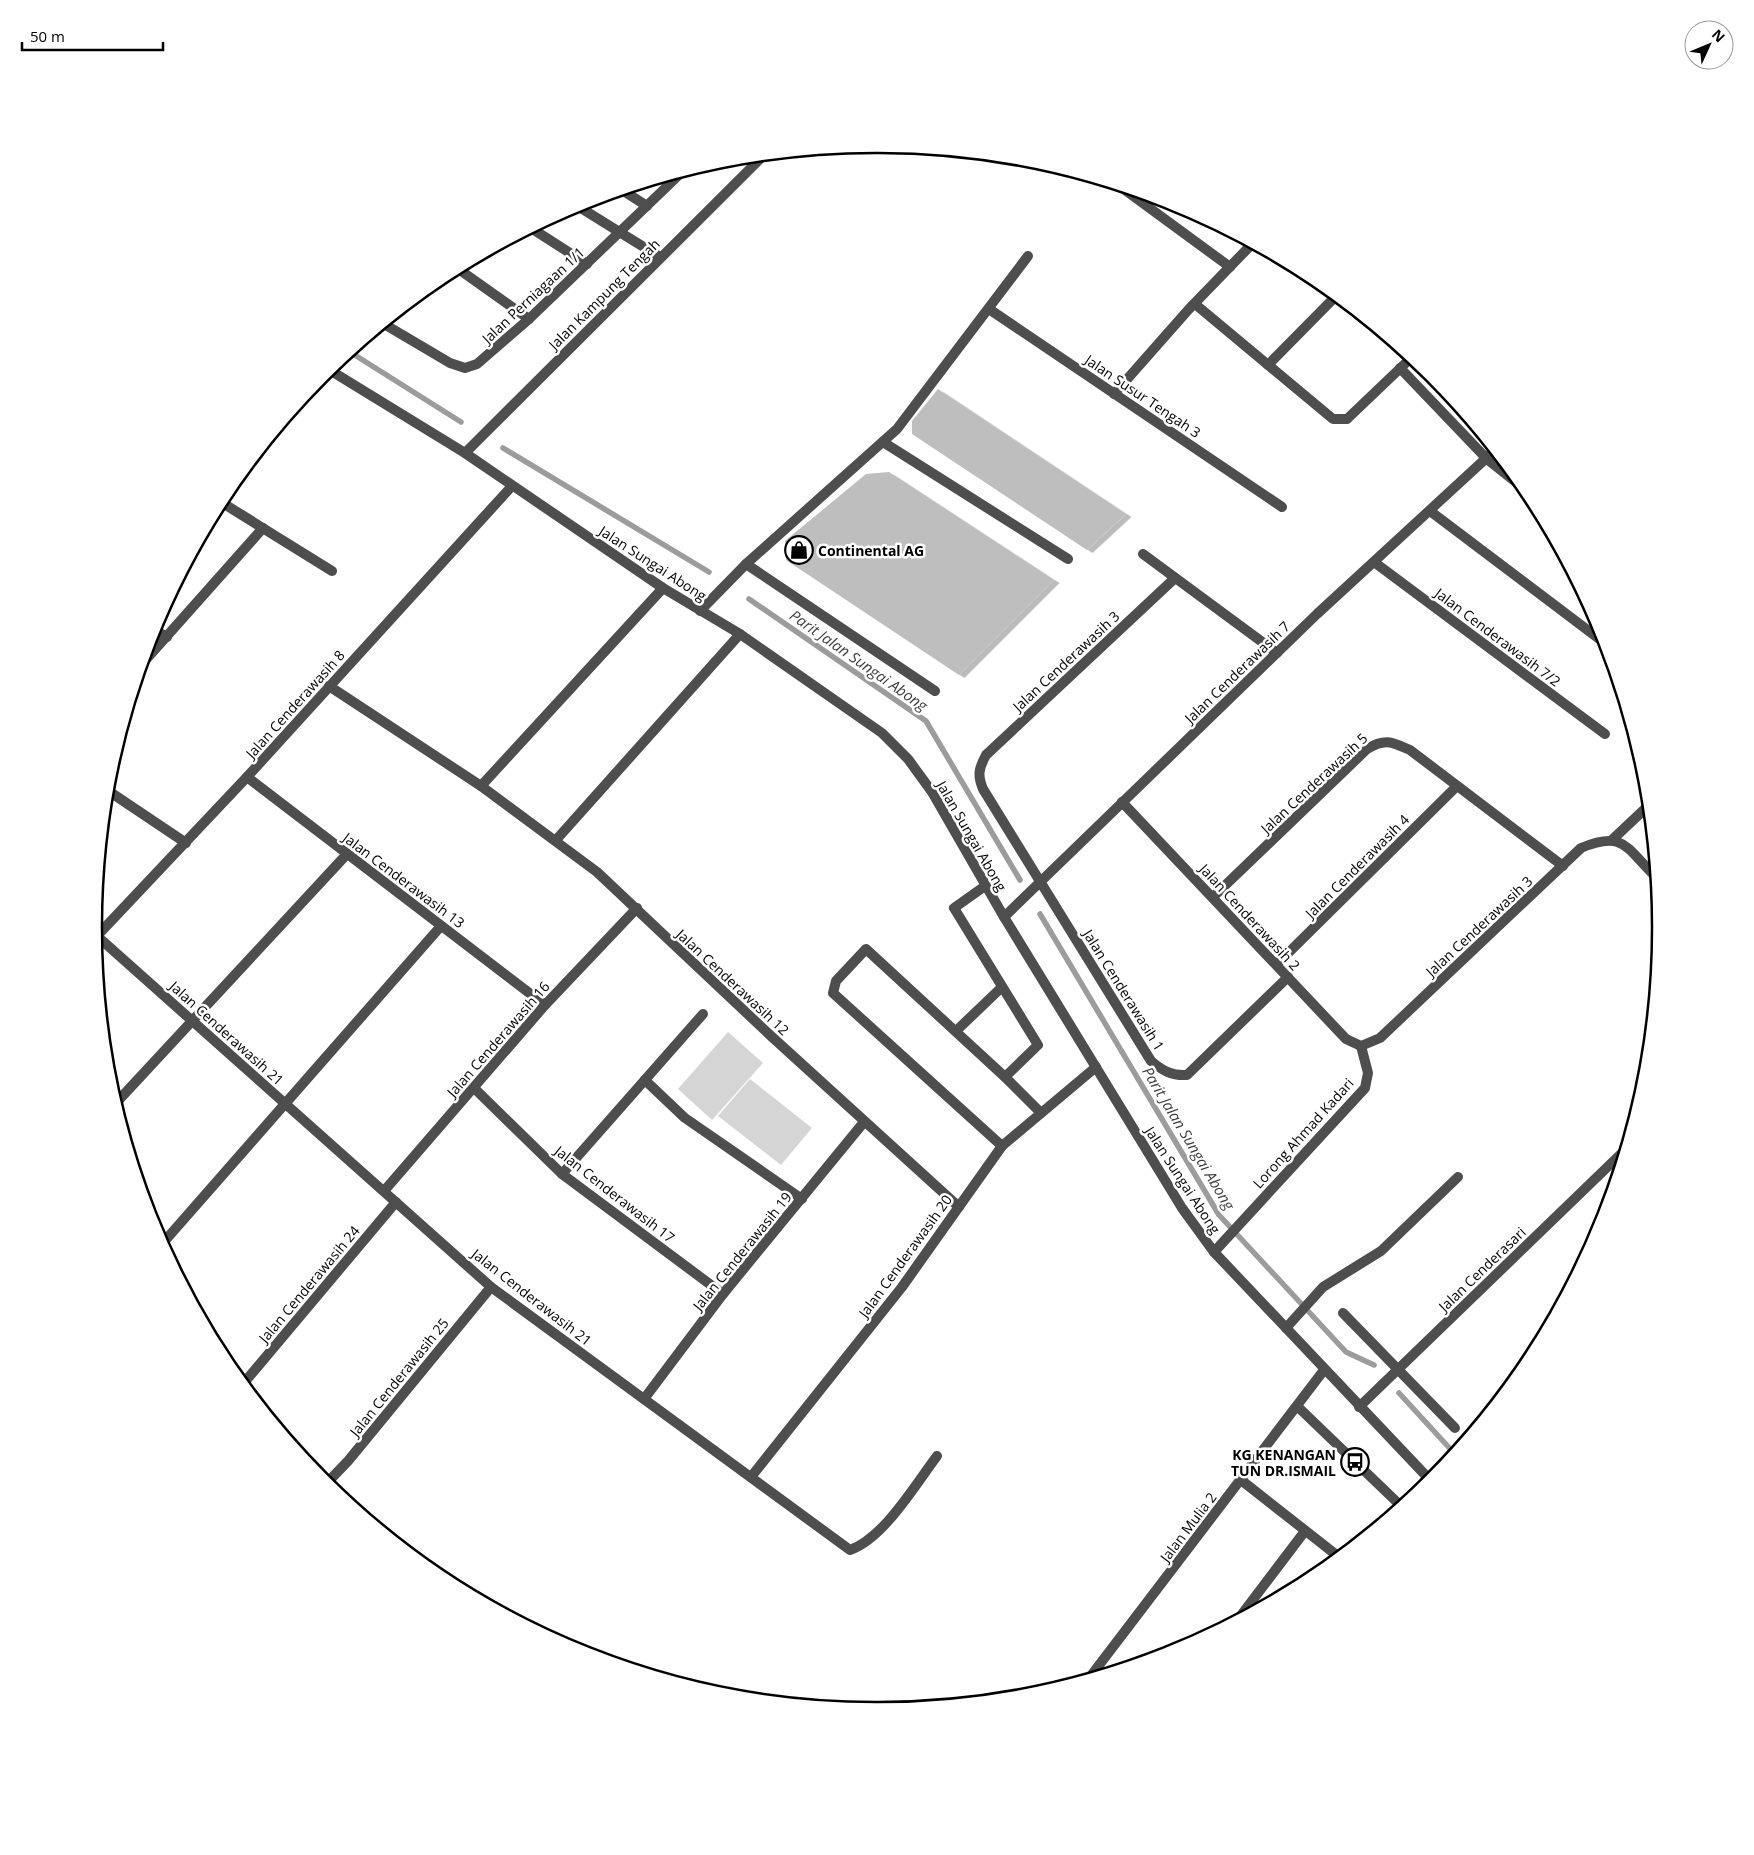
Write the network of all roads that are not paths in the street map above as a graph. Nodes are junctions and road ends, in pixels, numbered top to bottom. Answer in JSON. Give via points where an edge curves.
{"nodes":[{"id":1,"x":756,"y":163,"type":"edge"},
{"id":2,"x":674,"y":180,"type":"edge"},
{"id":3,"x":628,"y":194,"type":"edge"},
{"id":4,"x":1137,"y":198,"type":"edge"},
{"id":5,"x":647,"y":206,"type":"junction"},
{"id":6,"x":586,"y":210,"type":"edge"},
{"id":7,"x":537,"y":232,"type":"edge"},
{"id":8,"x":621,"y":233,"type":"junction"},
{"id":9,"x":1248,"y":248,"type":"edge"},
{"id":10,"x":1028,"y":256,"type":"dead end"},
{"id":11,"x":660,"y":257,"type":"junction"},
{"id":12,"x":587,"y":264,"type":"junction"},
{"id":13,"x":1230,"y":267,"type":"junction"},
{"id":14,"x":464,"y":273,"type":"edge"},
{"id":15,"x":1331,"y":301,"type":"edge"},
{"id":16,"x":1195,"y":304,"type":"junction"},
{"id":17,"x":989,"y":309,"type":"junction"},
{"id":18,"x":529,"y":319,"type":"junction"},
{"id":19,"x":389,"y":327,"type":"edge"},
{"id":20,"x":1406,"y":362,"type":"edge"},
{"id":21,"x":1268,"y":365,"type":"junction"},
{"id":22,"x":1400,"y":368,"type":"junction"},
{"id":23,"x":336,"y":374,"type":"edge"},
{"id":24,"x":1114,"y":394,"type":"junction"},
{"id":25,"x":883,"y":442,"type":"junction"},
{"id":26,"x":465,"y":453,"type":"junction"},
{"id":27,"x":1490,"y":455,"type":"edge"},
{"id":28,"x":1487,"y":459,"type":"junction"},
{"id":29,"x":1502,"y":471,"type":"edge"},
{"id":30,"x":512,"y":486,"type":"junction"},
{"id":31,"x":227,"y":506,"type":"edge"},
{"id":32,"x":1282,"y":507,"type":"dead end"},
{"id":33,"x":1430,"y":511,"type":"junction"},
{"id":34,"x":263,"y":528,"type":"junction"},
{"id":35,"x":1143,"y":554,"type":"dead end"},
{"id":36,"x":1068,"y":559,"type":"dead end"},
{"id":37,"x":1374,"y":562,"type":"junction"},
{"id":38,"x":746,"y":564,"type":"junction"},
{"id":39,"x":332,"y":571,"type":"dead end"},
{"id":40,"x":1175,"y":578,"type":"junction"},
{"id":41,"x":663,"y":588,"type":"junction"},
{"id":42,"x":700,"y":611,"type":"junction"},
{"id":43,"x":160,"y":633,"type":"edge"},
{"id":44,"x":740,"y":634,"type":"junction"},
{"id":45,"x":1595,"y":635,"type":"edge"},
{"id":46,"x":167,"y":637,"type":"junction"},
{"id":47,"x":154,"y":651,"type":"edge"},
{"id":48,"x":1277,"y":653,"type":"junction"},
{"id":49,"x":329,"y":686,"type":"junction"},
{"id":50,"x":935,"y":691,"type":"dead end"},
{"id":51,"x":1605,"y":734,"type":"dead end"},
{"id":52,"x":980,"y":767,"type":"joint"},
{"id":53,"x":247,"y":777,"type":"junction"},
{"id":54,"x":481,"y":786,"type":"junction"},
{"id":55,"x":1457,"y":786,"type":"junction"},
{"id":56,"x":114,"y":795,"type":"edge"},
{"id":57,"x":1122,"y":802,"type":"junction"},
{"id":58,"x":1643,"y":812,"type":"edge"},
{"id":59,"x":556,"y":840,"type":"junction"},
{"id":60,"x":1617,"y":841,"type":"junction"},
{"id":61,"x":186,"y":842,"type":"junction"},
{"id":62,"x":347,"y":854,"type":"junction"},
{"id":63,"x":1563,"y":866,"type":"junction"},
{"id":64,"x":1649,"y":871,"type":"edge"},
{"id":65,"x":1041,"y":881,"type":"junction"},
{"id":66,"x":985,"y":886,"type":"junction"},
{"id":67,"x":1213,"y":897,"type":"junction"},
{"id":68,"x":637,"y":908,"type":"junction"},
{"id":69,"x":1004,"y":917,"type":"junction"},
{"id":70,"x":441,"y":926,"type":"junction"},
{"id":71,"x":102,"y":931,"type":"edge"},
{"id":72,"x":103,"y":943,"type":"edge"},
{"id":73,"x":1277,"y":964,"type":"junction"},
{"id":74,"x":1288,"y":977,"type":"junction"},
{"id":75,"x":1002,"y":987,"type":"junction"},
{"id":76,"x":545,"y":1005,"type":"junction"},
{"id":77,"x":703,"y":1014,"type":"dead end"},
{"id":78,"x":191,"y":1020,"type":"junction"},
{"id":79,"x":956,"y":1031,"type":"junction"},
{"id":80,"x":1361,"y":1046,"type":"junction"},
{"id":81,"x":1096,"y":1067,"type":"junction"},
{"id":82,"x":1005,"y":1077,"type":"junction"},
{"id":83,"x":646,"y":1080,"type":"junction"},
{"id":84,"x":474,"y":1088,"type":"junction"},
{"id":85,"x":121,"y":1097,"type":"edge"},
{"id":86,"x":284,"y":1103,"type":"junction"},
{"id":87,"x":1041,"y":1112,"type":"junction"},
{"id":88,"x":864,"y":1122,"type":"junction"},
{"id":89,"x":1002,"y":1146,"type":"junction"},
{"id":90,"x":1615,"y":1160,"type":"edge"},
{"id":91,"x":562,"y":1174,"type":"junction"},
{"id":92,"x":1458,"y":1177,"type":"dead end"},
{"id":93,"x":384,"y":1192,"type":"junction"},
{"id":94,"x":802,"y":1199,"type":"junction"},
{"id":95,"x":396,"y":1202,"type":"junction"},
{"id":96,"x":959,"y":1207,"type":"junction"},
{"id":97,"x":167,"y":1238,"type":"edge"},
{"id":98,"x":1214,"y":1252,"type":"junction"},
{"id":99,"x":492,"y":1287,"type":"junction"},
{"id":100,"x":723,"y":1294,"type":"junction"},
{"id":101,"x":1343,"y":1313,"type":"dead end"},
{"id":102,"x":1286,"y":1328,"type":"junction"},
{"id":103,"x":1324,"y":1370,"type":"junction"},
{"id":104,"x":1397,"y":1370,"type":"junction"},
{"id":105,"x":248,"y":1378,"type":"edge"},
{"id":106,"x":644,"y":1399,"type":"junction"},
{"id":107,"x":1298,"y":1407,"type":"junction"},
{"id":108,"x":1359,"y":1407,"type":"junction"},
{"id":109,"x":1455,"y":1428,"type":"dead end"},
{"id":110,"x":937,"y":1456,"type":"dead end"},
{"id":111,"x":1425,"y":1475,"type":"edge"},
{"id":112,"x":751,"y":1477,"type":"junction"},
{"id":113,"x":332,"y":1478,"type":"edge"},
{"id":114,"x":1241,"y":1480,"type":"junction"},
{"id":115,"x":1397,"y":1502,"type":"edge"},
{"id":116,"x":1305,"y":1531,"type":"junction"},
{"id":117,"x":1333,"y":1553,"type":"edge"},
{"id":118,"x":1247,"y":1607,"type":"edge"},
{"id":119,"x":1102,"y":1668,"type":"edge"}],
"edges":[{"from":1,"to":11,"type":"street","name":"Jalan Kampung Tengah"},
{"from":2,"to":5,"type":"street","name":"Jalan Perniagaan 1/1"},
{"from":3,"to":5,"type":"street"},
{"from":4,"to":13,"type":"street"},
{"from":5,"to":8,"type":"street","name":"Jalan Perniagaan 1/1"},
{"from":6,"to":8,"type":"street"},
{"from":7,"to":12,"type":"street"},
{"from":8,"to":11,"type":"street"},
{"from":8,"to":12,"type":"street","name":"Jalan Perniagaan 1/1"},
{"from":9,"to":13,"type":"street"},
{"from":10,"to":17,"type":"street"},
{"from":11,"to":26,"type":"street","name":"Jalan Kampung Tengah"},
{"from":12,"to":18,"type":"street","name":"Jalan Perniagaan 1/1"},
{"from":13,"to":16,"type":"street"},
{"from":14,"to":18,"type":"street"},
{"from":15,"to":21,"type":"street"},
{"from":16,"to":21,"type":"street"},
{"from":16,"to":24,"type":"street"},
{"from":17,"to":24,"type":"street","name":"Jalan Susur Tengah 3"},
{"from":17,"to":25,"type":"street"},
{"from":18,"to":19,"type":"street","name":"Jalan Perniagaan 1/1","via":[[478,364],[465,368],[450,363]]},
{"from":20,"to":22,"type":"street"},
{"from":21,"to":22,"type":"street","via":[[1333,419],[1347,419]]},
{"from":22,"to":28,"type":"street"},
{"from":23,"to":26,"type":"street","name":"Jalan Sungai Abong"},
{"from":24,"to":32,"type":"street","name":"Jalan Susur Tengah 3"},
{"from":25,"to":36,"type":"street"},
{"from":25,"to":38,"type":"street"},
{"from":26,"to":30,"type":"street","name":"Jalan Sungai Abong"},
{"from":27,"to":28,"type":"street","name":"Jalan Cenderawasih 7"},
{"from":28,"to":29,"type":"street"},
{"from":28,"to":33,"type":"street","name":"Jalan Cenderawasih 7"},
{"from":30,"to":41,"type":"street","name":"Jalan Sungai Abong"},
{"from":30,"to":49,"type":"street","name":"Jalan Cenderawasih 8"},
{"from":31,"to":34,"type":"street"},
{"from":33,"to":37,"type":"street","name":"Jalan Cenderawasih 7"},
{"from":33,"to":45,"type":"street"},
{"from":34,"to":39,"type":"street"},
{"from":34,"to":46,"type":"street"},
{"from":35,"to":40,"type":"street"},
{"from":37,"to":48,"type":"street","name":"Jalan Cenderawasih 7"},
{"from":37,"to":51,"type":"street","name":"Jalan Cenderawasih 7/2"},
{"from":38,"to":42,"type":"street"},
{"from":38,"to":50,"type":"street"},
{"from":40,"to":48,"type":"street"},
{"from":40,"to":52,"type":"street","name":"Jalan Cenderawasih 3","via":[[986,755]]},
{"from":41,"to":42,"type":"street","name":"Jalan Sungai Abong"},
{"from":41,"to":54,"type":"street"},
{"from":42,"to":44,"type":"street","name":"Jalan Sungai Abong"},
{"from":43,"to":46,"type":"street"},
{"from":44,"to":59,"type":"street"},
{"from":44,"to":66,"type":"street","name":"Jalan Sungai Abong","via":[[882,733],[908,759],[932,792]]},
{"from":46,"to":47,"type":"street"},
{"from":48,"to":57,"type":"street","name":"Jalan Cenderawasih 7"},
{"from":49,"to":53,"type":"street","name":"Jalan Cenderawasih 8"},
{"from":49,"to":54,"type":"street","name":"Jalan Cenderawasih 12"},
{"from":52,"to":65,"type":"street","name":"Jalan Cenderawasih 1","via":[[978,778],[983,789]]},
{"from":53,"to":61,"type":"street","name":"Jalan Cenderawasih 8"},
{"from":53,"to":62,"type":"street","name":"Jalan Cenderawasih 13"},
{"from":54,"to":59,"type":"street","name":"Jalan Cenderawasih 12"},
{"from":55,"to":63,"type":"street","name":"Jalan Cenderawasih 5"},
{"from":55,"to":67,"type":"street","name":"Jalan Cenderawasih 5","via":[[1410,750],[1393,742],[1380,741],[1367,749]]},
{"from":55,"to":73,"type":"street","name":"Jalan Cenderawasih 4"},
{"from":56,"to":61,"type":"street"},
{"from":57,"to":65,"type":"street","name":"Jalan Cenderawasih 7"},
{"from":57,"to":67,"type":"street","name":"Jalan Cenderawasih 2"},
{"from":58,"to":60,"type":"street"},
{"from":59,"to":68,"type":"street","name":"Jalan Cenderawasih 12"},
{"from":60,"to":63,"type":"street","name":"Jalan Cenderawasih 3","via":[[1598,841],[1581,848]]},
{"from":60,"to":64,"type":"street"},
{"from":61,"to":71,"type":"street","name":"Jalan Cenderawasih 8"},
{"from":62,"to":70,"type":"street","name":"Jalan Cenderawasih 13"},
{"from":62,"to":78,"type":"street"},
{"from":63,"to":80,"type":"street","name":"Jalan Cenderawasih 3","via":[[1380,1038]]},
{"from":65,"to":69,"type":"street","name":"Jalan Cenderawasih 7"},
{"from":65,"to":74,"type":"street","name":"Jalan Cenderawasih 1","via":[[1151,1061],[1176,1076],[1187,1075]]},
{"from":66,"to":69,"type":"street","name":"Jalan Sungai Abong"},
{"from":66,"to":75,"type":"street","via":[[954,908]]},
{"from":67,"to":73,"type":"street","name":"Jalan Cenderawasih 2"},
{"from":68,"to":76,"type":"street","name":"Jalan Cenderawasih 16"},
{"from":68,"to":88,"type":"street","name":"Jalan Cenderawasih 12"},
{"from":69,"to":81,"type":"street","name":"Jalan Sungai Abong"},
{"from":70,"to":76,"type":"street","name":"Jalan Cenderawasih 13"},
{"from":70,"to":86,"type":"street"},
{"from":72,"to":78,"type":"street","name":"Jalan Cenderawasih 21"},
{"from":73,"to":74,"type":"street","name":"Jalan Cenderawasih 2"},
{"from":74,"to":80,"type":"street","name":"Jalan Cenderawasih 2","via":[[1346,1039]]},
{"from":75,"to":79,"type":"street"},
{"from":75,"to":82,"type":"street","via":[[1038,1045]]},
{"from":76,"to":84,"type":"street","name":"Jalan Cenderawasih 16"},
{"from":77,"to":83,"type":"street"},
{"from":78,"to":85,"type":"street"},
{"from":78,"to":86,"type":"street","name":"Jalan Cenderawasih 21"},
{"from":79,"to":82,"type":"street"},
{"from":79,"to":89,"type":"street","via":[[866,949],[833,986],[833,993]]},
{"from":80,"to":98,"type":"street","name":"Lorong Ahmad Kadari","via":[[1368,1073],[1364,1088]]},
{"from":81,"to":87,"type":"street","name":"Jalan Cenderawasih 20"},
{"from":81,"to":98,"type":"street","name":"Jalan Sungai Abong","via":[[1182,1208]]},
{"from":82,"to":87,"type":"street"},
{"from":83,"to":91,"type":"street"},
{"from":83,"to":94,"type":"street","via":[[685,1118]]},
{"from":84,"to":91,"type":"street","name":"Jalan Cenderawasih 17"},
{"from":84,"to":93,"type":"street","name":"Jalan Cenderawasih 16"},
{"from":86,"to":93,"type":"street","name":"Jalan Cenderawasih 21"},
{"from":86,"to":97,"type":"street"},
{"from":87,"to":89,"type":"street","name":"Jalan Cenderawasih 20"},
{"from":88,"to":94,"type":"street","name":"Jalan Cenderawasih 19"},
{"from":88,"to":96,"type":"street","name":"Jalan Cenderawasih 12"},
{"from":89,"to":96,"type":"street","name":"Jalan Cenderawasih 20"},
{"from":90,"to":104,"type":"street","name":"Jalan Cenderasari"},
{"from":91,"to":100,"type":"street","name":"Jalan Cenderawasih 17"},
{"from":92,"to":102,"type":"street","via":[[1381,1251],[1328,1283],[1313,1296]]},
{"from":93,"to":95,"type":"street","name":"Jalan Cenderawasih 21"},
{"from":94,"to":100,"type":"street","name":"Jalan Cenderawasih 19"},
{"from":95,"to":99,"type":"street","name":"Jalan Cenderawasih 21"},
{"from":95,"to":105,"type":"street","name":"Jalan Cenderawasih 24"},
{"from":96,"to":112,"type":"street","name":"Jalan Cenderawasih 20","via":[[896,1294]]},
{"from":98,"to":102,"type":"street","name":"Jalan Sungai Abong"},
{"from":99,"to":106,"type":"street","name":"Jalan Cenderawasih 21"},
{"from":99,"to":113,"type":"street","name":"Jalan Cenderawasih 25"},
{"from":100,"to":106,"type":"street","name":"Jalan Cenderawasih 19"},
{"from":101,"to":104,"type":"street"},
{"from":102,"to":103,"type":"street","name":"Jalan Sungai Abong"},
{"from":103,"to":107,"type":"street","name":"Jalan Mulia 2"},
{"from":103,"to":108,"type":"street","name":"Jalan Sungai Abong"},
{"from":104,"to":108,"type":"street","name":"Jalan Cenderasari"},
{"from":104,"to":109,"type":"street"},
{"from":106,"to":112,"type":"street","name":"Jalan Cenderawasih 21"},
{"from":107,"to":114,"type":"street","name":"Jalan Mulia 2"},
{"from":107,"to":115,"type":"street"},
{"from":108,"to":111,"type":"street","name":"Jalan Sungai Abong"},
{"from":110,"to":112,"type":"street","name":"Jalan Cenderawasih 21","via":[[879,1532],[864,1545],[850,1550]]},
{"from":114,"to":116,"type":"street"},
{"from":114,"to":119,"type":"street","name":"Jalan Mulia 2"},
{"from":116,"to":117,"type":"street"},
{"from":116,"to":118,"type":"street"}]}
